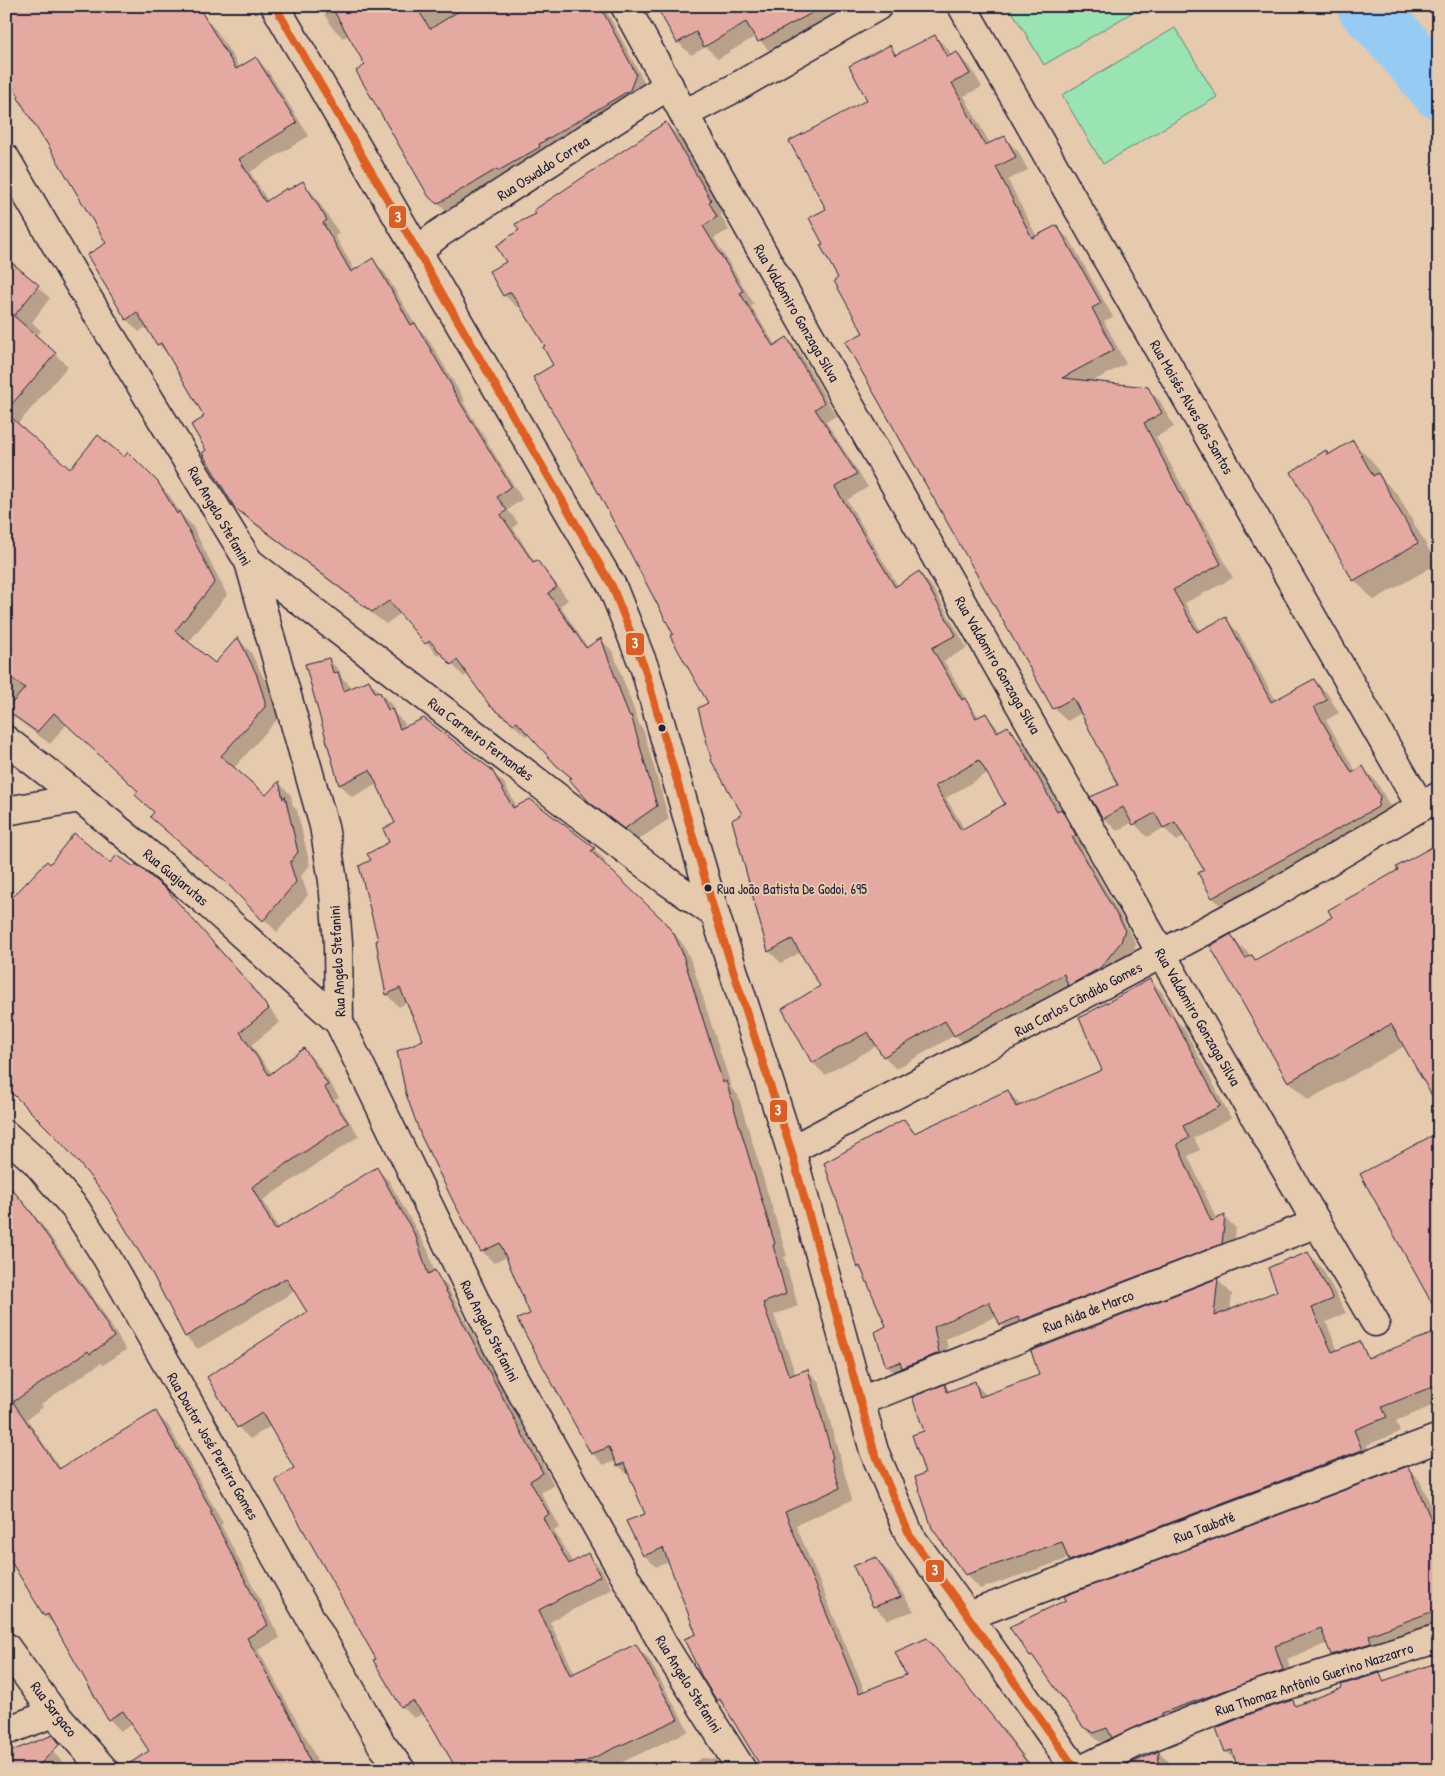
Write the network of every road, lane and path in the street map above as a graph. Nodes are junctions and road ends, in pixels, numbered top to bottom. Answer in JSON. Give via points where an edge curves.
{"nodes":[{"id":1,"x":274,"y":6,"type":"edge"},
{"id":2,"x":625,"y":6,"type":"edge"},
{"id":3,"x":878,"y":6,"type":"edge"},
{"id":4,"x":962,"y":6,"type":"edge"},
{"id":5,"x":669,"y":85,"type":"junction"},
{"id":6,"x":684,"y":114,"type":"junction"},
{"id":7,"x":6,"y":159,"type":"edge"},
{"id":8,"x":417,"y":251,"type":"junction"},
{"id":9,"x":249,"y":562,"type":"junction"},
{"id":10,"x":6,"y":740,"type":"edge"},
{"id":11,"x":80,"y":798,"type":"junction"},
{"id":12,"x":1430,"y":801,"type":"edge"},
{"id":13,"x":6,"y":811,"type":"edge"},
{"id":14,"x":715,"y":914,"type":"junction"},
{"id":15,"x":1162,"y":954,"type":"junction"},
{"id":16,"x":339,"y":1022,"type":"junction"},
{"id":17,"x":6,"y":1135,"type":"edge"},
{"id":18,"x":791,"y":1150,"type":"junction"},
{"id":19,"x":1317,"y":1223,"type":"junction"},
{"id":20,"x":1375,"y":1322,"type":"dead end"},
{"id":21,"x":861,"y":1402,"type":"junction"},
{"id":22,"x":1439,"y":1438,"type":"edge"},
{"id":23,"x":968,"y":1616,"type":"junction"},
{"id":24,"x":1439,"y":1638,"type":"edge"},
{"id":25,"x":6,"y":1647,"type":"edge"},
{"id":26,"x":54,"y":1713,"type":"junction"},
{"id":27,"x":6,"y":1731,"type":"edge"},
{"id":28,"x":104,"y":1770,"type":"edge"},
{"id":29,"x":401,"y":1770,"type":"edge"},
{"id":30,"x":742,"y":1770,"type":"edge"},
{"id":31,"x":1076,"y":1770,"type":"edge"},
{"id":32,"x":1080,"y":1770,"type":"edge"}],
"edges":[{"from":1,"to":8,"type":"street"},
{"from":2,"to":5,"type":"street","name":"Rua Valdomiro Gonzaga Silva"},
{"from":3,"to":6,"type":"street"},
{"from":4,"to":12,"type":"street","name":"Rua Moisés Alves dos Santos"},
{"from":5,"to":6,"type":"street","name":"Rua Valdomiro Gonzaga Silva"},
{"from":5,"to":8,"type":"street","name":"Rua Oswaldo Correa"},
{"from":6,"to":15,"type":"street","name":"Rua Valdomiro Gonzaga Silva"},
{"from":7,"to":9,"type":"street","name":"Rua Angelo Stefanini"},
{"from":8,"to":14,"type":"street","via":[[612,586],[645,669]]},
{"from":9,"to":14,"type":"street","name":"Rua Carneiro Fernandes","via":[[667,881]]},
{"from":9,"to":16,"type":"street","name":"Rua Angelo Stefanini","via":[[324,826],[333,880],[338,943]]},
{"from":10,"to":11,"type":"street","name":"Rua Guajarutas"},
{"from":11,"to":13,"type":"street"},
{"from":11,"to":16,"type":"street","name":"Rua Guajarutas","via":[[204,900]]},
{"from":12,"to":15,"type":"street","name":"Rua Carlos Cândido Gomes","via":[[1261,901]]},
{"from":14,"to":18,"type":"street"},
{"from":15,"to":18,"type":"street","name":"Rua Carlos Cândido Gomes"},
{"from":15,"to":19,"type":"street","name":"Rua Valdomiro Gonzaga Silva"},
{"from":16,"to":30,"type":"street","name":"Rua Angelo Stefanini","via":[[507,1366],[664,1646]]},
{"from":17,"to":29,"type":"street","name":"Rua Doutor José Pereira Gomes","via":[[36,1162],[74,1208],[107,1258],[382,1746]]},
{"from":18,"to":21,"type":"street"},
{"from":19,"to":20,"type":"street","name":"Rua Valdomiro Gonzaga Silva"},
{"from":19,"to":21,"type":"street","name":"Rua Aida de Marco","via":[[1063,1320]]},
{"from":21,"to":23,"type":"street","via":[[874,1451],[910,1536]]},
{"from":22,"to":23,"type":"street","name":"Rua Taubaté"},
{"from":23,"to":31,"type":"street"},
{"from":24,"to":32,"type":"street","name":"Rua Thomaz Antônio Guerino Nazzarro","via":[[1253,1696],[1136,1743]]},
{"from":25,"to":26,"type":"street","name":"Rua Sargaco"},
{"from":26,"to":27,"type":"street"},
{"from":26,"to":28,"type":"street","name":"Rua Sargaco"}]}
